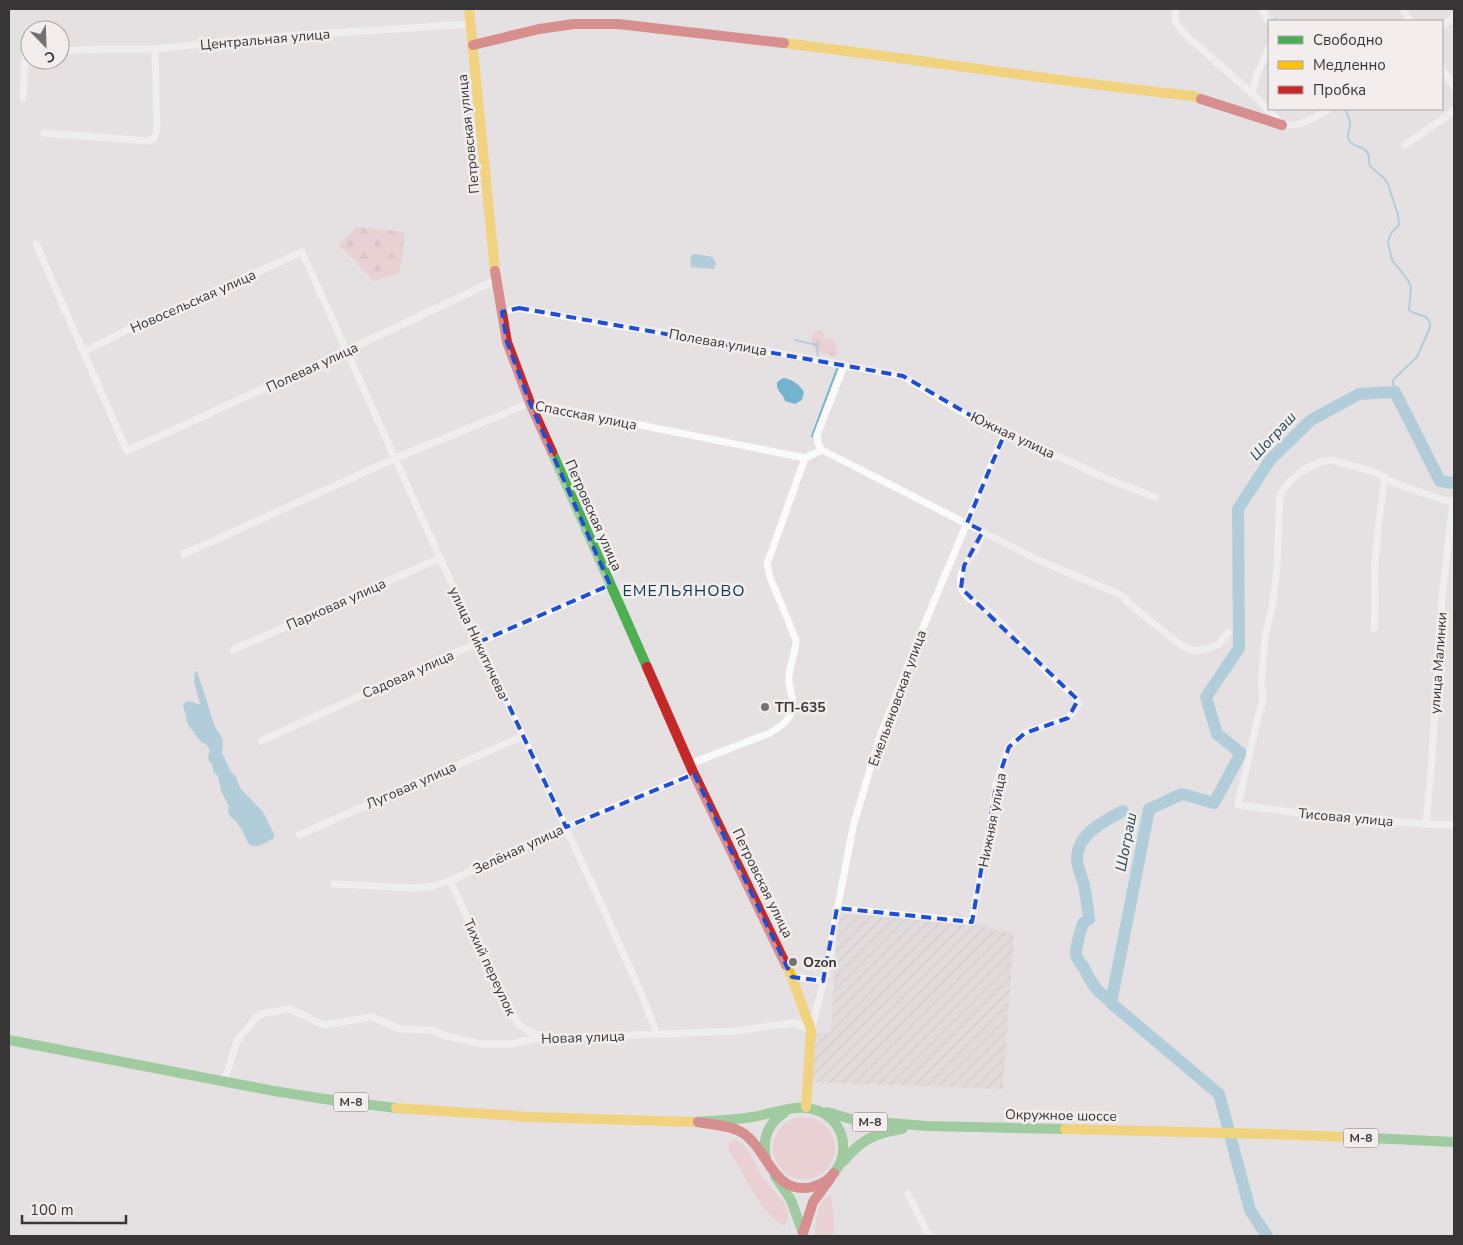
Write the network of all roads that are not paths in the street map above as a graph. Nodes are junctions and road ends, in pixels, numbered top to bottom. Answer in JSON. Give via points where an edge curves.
{"nodes":[{"id":1,"x":469,"y":9,"type":"edge"},
{"id":2,"x":1177,"y":9,"type":"edge"},
{"id":3,"x":1262,"y":9,"type":"edge"},
{"id":4,"x":1402,"y":9,"type":"edge"},
{"id":5,"x":1454,"y":17,"type":"edge"},
{"id":6,"x":1409,"y":20,"type":"edge"},
{"id":7,"x":1268,"y":21,"type":"edge"},
{"id":8,"x":471,"y":24,"type":"junction"},
{"id":9,"x":1443,"y":25,"type":"edge"},
{"id":10,"x":473,"y":45,"type":"junction"},
{"id":11,"x":155,"y":49,"type":"junction"},
{"id":12,"x":1268,"y":50,"type":"edge"},
{"id":13,"x":70,"y":51,"type":"edge"},
{"id":14,"x":24,"y":70,"type":"edge"},
{"id":15,"x":1443,"y":70,"type":"edge"},
{"id":16,"x":1454,"y":87,"type":"edge"},
{"id":17,"x":1252,"y":93,"type":"junction"},
{"id":18,"x":23,"y":98,"type":"dead end"},
{"id":19,"x":1328,"y":110,"type":"edge"},
{"id":20,"x":1454,"y":111,"type":"edge"},
{"id":21,"x":1282,"y":125,"type":"junction"},
{"id":22,"x":44,"y":133,"type":"dead end"},
{"id":23,"x":1405,"y":145,"type":"dead end"},
{"id":24,"x":36,"y":244,"type":"dead end"},
{"id":25,"x":302,"y":252,"type":"joint"},
{"id":26,"x":496,"y":280,"type":"junction"},
{"id":27,"x":502,"y":312,"type":"junction"},
{"id":28,"x":346,"y":351,"type":"junction"},
{"id":29,"x":84,"y":352,"type":"junction"},
{"id":30,"x":844,"y":366,"type":"junction"},
{"id":31,"x":530,"y":403,"type":"junction"},
{"id":32,"x":1004,"y":434,"type":"junction"},
{"id":33,"x":822,"y":450,"type":"junction"},
{"id":34,"x":396,"y":458,"type":"junction"},
{"id":35,"x":805,"y":458,"type":"junction"},
{"id":36,"x":1384,"y":477,"type":"junction"},
{"id":37,"x":1155,"y":496,"type":"dead end"},
{"id":38,"x":1454,"y":501,"type":"edge"},
{"id":39,"x":967,"y":523,"type":"junction"},
{"id":40,"x":983,"y":531,"type":"junction"},
{"id":41,"x":184,"y":554,"type":"dead end"},
{"id":42,"x":440,"y":558,"type":"junction"},
{"id":43,"x":610,"y":585,"type":"junction"},
{"id":44,"x":1374,"y":628,"type":"dead end"},
{"id":45,"x":1228,"y":633,"type":"dead end"},
{"id":46,"x":479,"y":642,"type":"junction"},
{"id":47,"x":233,"y":650,"type":"dead end"},
{"id":48,"x":523,"y":736,"type":"junction"},
{"id":49,"x":261,"y":741,"type":"dead end"},
{"id":50,"x":690,"y":764,"type":"junction"},
{"id":51,"x":694,"y":774,"type":"junction"},
{"id":52,"x":1426,"y":824,"type":"junction"},
{"id":53,"x":1454,"y":825,"type":"edge"},
{"id":54,"x":566,"y":827,"type":"junction"},
{"id":55,"x":299,"y":835,"type":"dead end"},
{"id":56,"x":450,"y":881,"type":"junction"},
{"id":57,"x":334,"y":884,"type":"dead end"},
{"id":58,"x":837,"y":908,"type":"junction"},
{"id":59,"x":792,"y":977,"type":"junction"},
{"id":60,"x":823,"y":981,"type":"junction"},
{"id":61,"x":811,"y":1030,"type":"junction"},
{"id":62,"x":657,"y":1034,"type":"junction"},
{"id":63,"x":546,"y":1036,"type":"junction"},
{"id":64,"x":9,"y":1040,"type":"edge"},
{"id":65,"x":224,"y":1082,"type":"junction"},
{"id":66,"x":805,"y":1107,"type":"junction"},
{"id":67,"x":698,"y":1122,"type":"junction"},
{"id":68,"x":927,"y":1126,"type":"junction"},
{"id":69,"x":1454,"y":1142,"type":"edge"},
{"id":70,"x":766,"y":1161,"type":"junction"},
{"id":71,"x":840,"y":1167,"type":"junction"},
{"id":72,"x":773,"y":1172,"type":"junction"},
{"id":73,"x":830,"y":1179,"type":"junction"},
{"id":74,"x":908,"y":1194,"type":"dead end"},
{"id":75,"x":803,"y":1234,"type":"edge"},
{"id":76,"x":929,"y":1236,"type":"edge"}],
"edges":[{"from":1,"to":8,"type":"main road","name":"Петровская улица"},
{"from":2,"to":17,"type":"street","via":[[1176,23],[1190,39]]},
{"from":3,"to":7,"type":"street"},
{"from":4,"to":6,"type":"street"},
{"from":5,"to":9,"type":"street"},
{"from":8,"to":10,"type":"main road","name":"Петровская улица"},
{"from":8,"to":11,"type":"street","name":"Центральная улица","via":[[254,38]]},
{"from":10,"to":21,"type":"main road","via":[[539,29],[574,24],[618,24],[1193,96]]},
{"from":10,"to":26,"type":"main road","name":"Петровская улица"},
{"from":11,"to":13,"type":"street","name":"Центральная улица"},
{"from":11,"to":22,"type":"street","via":[[157,131],[154,139]]},
{"from":12,"to":17,"type":"street"},
{"from":14,"to":18,"type":"street"},
{"from":15,"to":16,"type":"street"},
{"from":17,"to":21,"type":"street"},
{"from":19,"to":21,"type":"street","via":[[1294,126]]},
{"from":20,"to":23,"type":"street"},
{"from":24,"to":29,"type":"street"},
{"from":25,"to":28,"type":"street","name":"улица Никитичева"},
{"from":25,"to":29,"type":"street","name":"Новосельская улица"},
{"from":26,"to":27,"type":"main road","name":"Петровская улица"},
{"from":26,"to":28,"type":"street","name":"Полевая улица"},
{"from":27,"to":30,"type":"street","name":"Полевая улица","via":[[519,308]]},
{"from":27,"to":31,"type":"main road","name":"Петровская улица","via":[[507,342]]},
{"from":28,"to":29,"type":"street","name":"Полевая улица","via":[[127,451]]},
{"from":28,"to":34,"type":"street","name":"улица Никитичева"},
{"from":30,"to":32,"type":"street","name":"Южная улица","via":[[903,376]]},
{"from":30,"to":33,"type":"street","via":[[818,435]]},
{"from":31,"to":34,"type":"street","name":"Спасская улица"},
{"from":31,"to":35,"type":"street","name":"Спасская улица"},
{"from":31,"to":43,"type":"main road","name":"Петровская улица"},
{"from":32,"to":37,"type":"street","name":"Южная улица"},
{"from":32,"to":39,"type":"street","name":"Емельяновская улица"},
{"from":33,"to":35,"type":"street"},
{"from":33,"to":39,"type":"street"},
{"from":34,"to":41,"type":"street","name":"Спасская улица"},
{"from":34,"to":42,"type":"street","name":"улица Никитичева"},
{"from":35,"to":50,"type":"street","via":[[767,564],[796,640],[789,676],[792,712],[780,727],[770,733]]},
{"from":36,"to":38,"type":"street"},
{"from":36,"to":44,"type":"street","via":[[1375,563]]},
{"from":36,"to":52,"type":"street","name":"Тисовая улица","via":[[1331,460],[1305,470],[1289,482],[1280,495],[1273,604],[1265,637],[1261,683],[1263,699],[1238,805]]},
{"from":38,"to":52,"type":"street","name":"улица Малинки","via":[[1442,598]]},
{"from":39,"to":40,"type":"street"},
{"from":39,"to":58,"type":"street","name":"Емельяновская улица","via":[[878,742],[853,827]]},
{"from":40,"to":45,"type":"street","via":[[1038,560],[1121,595],[1182,646],[1194,651],[1219,644]]},
{"from":40,"to":58,"type":"street","name":"Нижняя улица","via":[[964,566],[961,588],[965,596],[992,614],[1050,675],[1077,698],[1078,705],[1068,718],[1025,733],[1009,747],[996,786],[972,922]]},
{"from":42,"to":46,"type":"street","name":"улица Никитичева"},
{"from":42,"to":47,"type":"street","name":"Парковая улица"},
{"from":43,"to":46,"type":"street","name":"Садовая улица"},
{"from":43,"to":50,"type":"main road","name":"Петровская улица"},
{"from":46,"to":48,"type":"street","name":"улица Никитичева"},
{"from":46,"to":49,"type":"street","name":"Садовая улица"},
{"from":48,"to":54,"type":"street","name":"улица Никитичева"},
{"from":48,"to":55,"type":"street","name":"Луговая улица"},
{"from":50,"to":51,"type":"main road","name":"Петровская улица"},
{"from":51,"to":54,"type":"street","name":"Зелёная улица"},
{"from":51,"to":59,"type":"main road","name":"Петровская улица"},
{"from":52,"to":53,"type":"street","name":"Тисовая улица"},
{"from":54,"to":56,"type":"street","name":"Зелёная улица"},
{"from":54,"to":62,"type":"street","name":"улица Никитичева"},
{"from":56,"to":57,"type":"street","name":"Зелёная улица","via":[[414,888]]},
{"from":56,"to":63,"type":"street","name":"Тихий переулок","via":[[516,1021],[531,1033]]},
{"from":58,"to":60,"type":"street","name":"Емельяновская улица"},
{"from":59,"to":60,"type":"street"},
{"from":59,"to":61,"type":"main road","name":"Петровская улица"},
{"from":60,"to":61,"type":"street","name":"Емельяновская улица"},
{"from":61,"to":62,"type":"street","name":"Новая улица","via":[[795,1023],[734,1031]]},
{"from":61,"to":66,"type":"main road","name":"Петровская улица"},
{"from":62,"to":63,"type":"street","name":"Новая улица"},
{"from":63,"to":65,"type":"street","name":"Новая улица","via":[[512,1044],[482,1044],[433,1030],[401,1029],[371,1017],[324,1025],[290,1009],[260,1014],[248,1026],[237,1041]]},
{"from":64,"to":65,"type":"main road","number":"М-8"},
{"from":65,"to":67,"type":"main road","number":"М-8","via":[[323,1099],[424,1111]]},
{"from":66,"to":67,"type":"main road","number":"М-8","via":[[760,1117]]},
{"from":66,"to":68,"type":"main road","name":"Окружное шоссе","number":"М-8","via":[[854,1120]]},
{"from":66,"to":70,"type":"main road","via":[[774,1120],[764,1143]]},
{"from":66,"to":71,"type":"main road","number":"М-8","via":[[832,1118],[841,1132],[844,1148]]},
{"from":67,"to":70,"type":"main road","number":"М-8","via":[[743,1134]]},
{"from":68,"to":69,"type":"main road","name":"Окружное шоссе","number":"М-8"},
{"from":68,"to":71,"type":"main road","name":"Окружное шоссе","number":"М-8","via":[[889,1130],[870,1136]]},
{"from":70,"to":72,"type":"main road","number":"М-8"},
{"from":71,"to":73,"type":"main road","number":"М-8"},
{"from":72,"to":73,"type":"main road","number":"М-8","via":[[784,1182],[802,1188]]},
{"from":72,"to":75,"type":"main road","via":[[791,1200]]},
{"from":73,"to":75,"type":"main road","via":[[813,1202]]},
{"from":74,"to":76,"type":"street"}]}
